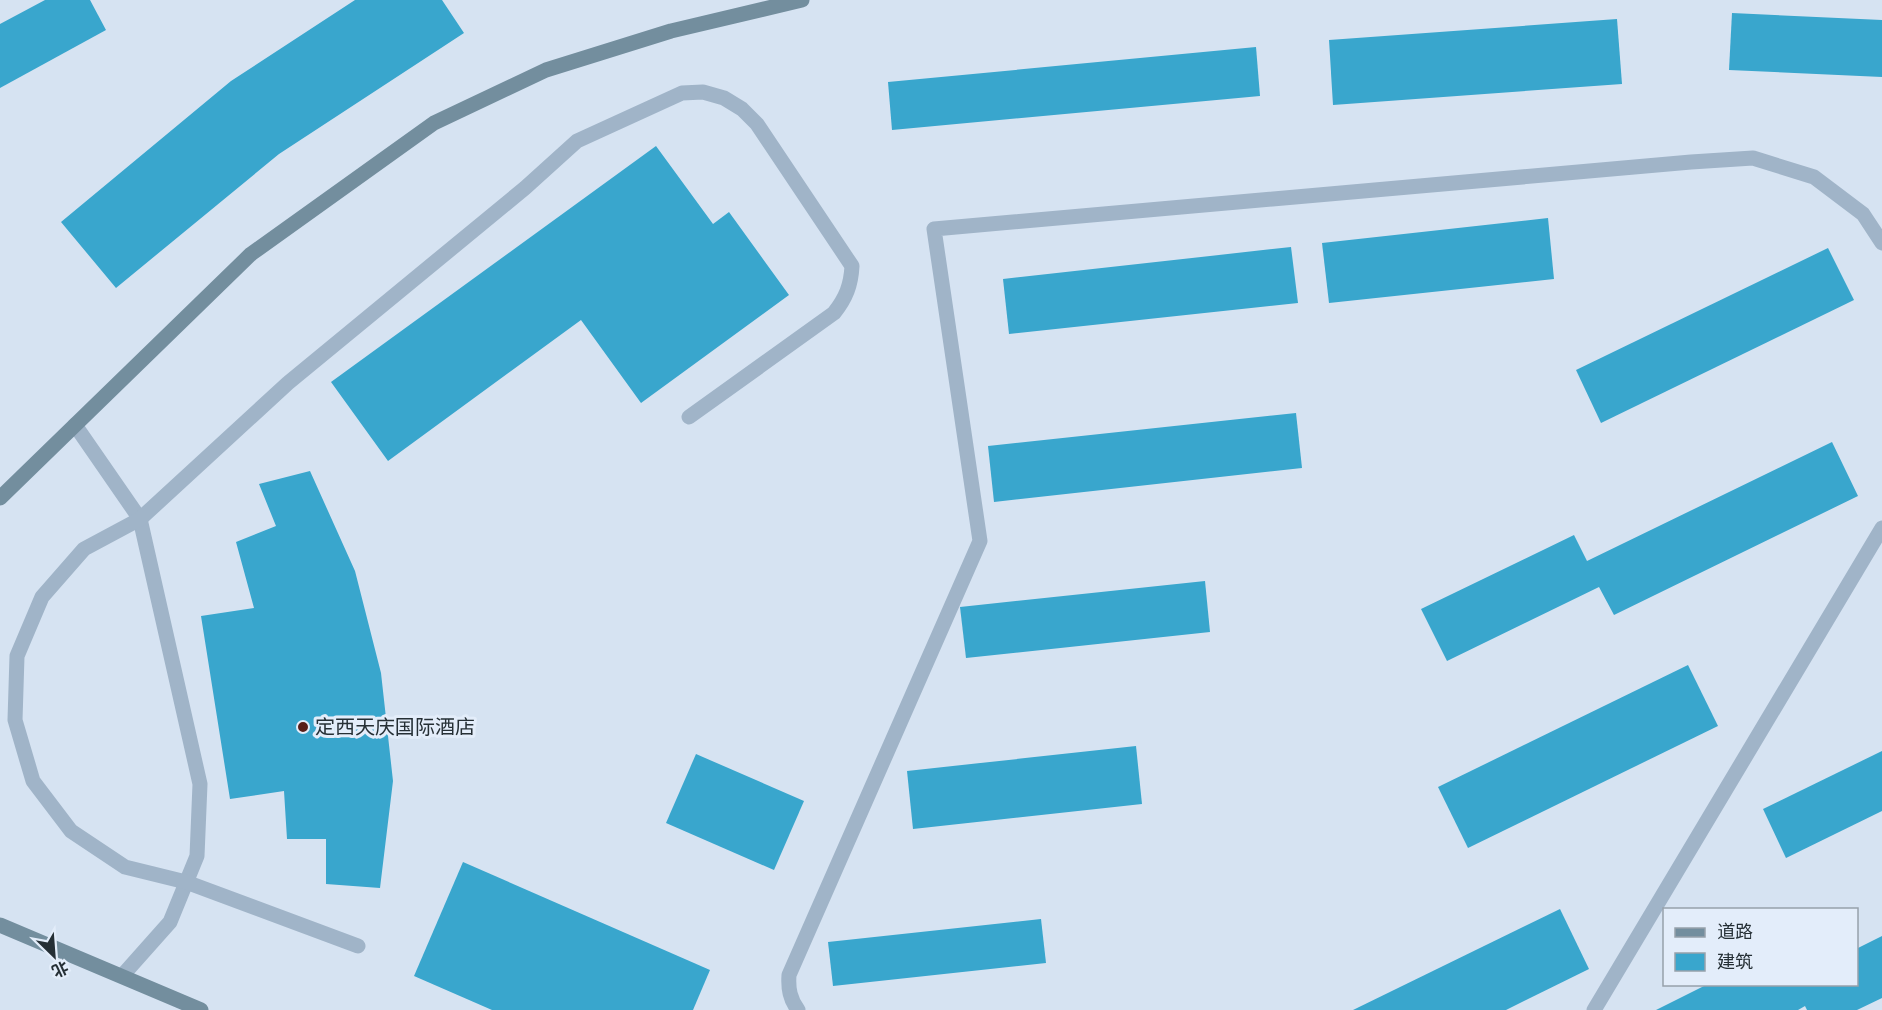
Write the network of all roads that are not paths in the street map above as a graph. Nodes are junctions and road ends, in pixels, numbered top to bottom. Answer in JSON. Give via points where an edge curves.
{"nodes":[{"id":1,"x":802,"y":0,"type":"edge"},
{"id":2,"x":1882,"y":243,"type":"edge"},
{"id":3,"x":689,"y":417,"type":"dead end"},
{"id":4,"x":75,"y":425,"type":"junction"},
{"id":5,"x":0,"y":498,"type":"edge"},
{"id":6,"x":140,"y":519,"type":"junction"},
{"id":7,"x":1882,"y":528,"type":"edge"},
{"id":8,"x":186,"y":882,"type":"junction"},
{"id":9,"x":0,"y":925,"type":"edge"},
{"id":10,"x":358,"y":946,"type":"dead end"},
{"id":11,"x":122,"y":976,"type":"junction"},
{"id":12,"x":201,"y":1010,"type":"edge"},
{"id":13,"x":798,"y":1010,"type":"edge"},
{"id":14,"x":1594,"y":1010,"type":"edge"}],
"edges":[{"from":1,"to":4,"type":"main road","via":[[671,31],[546,70],[434,123],[251,254]]},
{"from":2,"to":13,"type":"street","via":[[1863,214],[1814,177],[1753,158],[934,229],[980,541],[789,975],[788,989]]},
{"from":3,"to":6,"type":"street","via":[[834,314],[851,284],[852,266],[758,124],[724,98],[703,92],[682,93],[577,141],[288,383]]},
{"from":4,"to":5,"type":"main road"},
{"from":4,"to":6,"type":"street"},
{"from":6,"to":8,"type":"street","via":[[200,784],[197,856]]},
{"from":6,"to":8,"type":"street","via":[[84,549],[42,597],[17,656],[15,720],[33,780],[71,831],[124,867]]},
{"from":7,"to":14,"type":"street"},
{"from":8,"to":10,"type":"street"},
{"from":8,"to":11,"type":"street","via":[[170,922]]},
{"from":9,"to":11,"type":"main road"},
{"from":11,"to":12,"type":"main road"}]}
